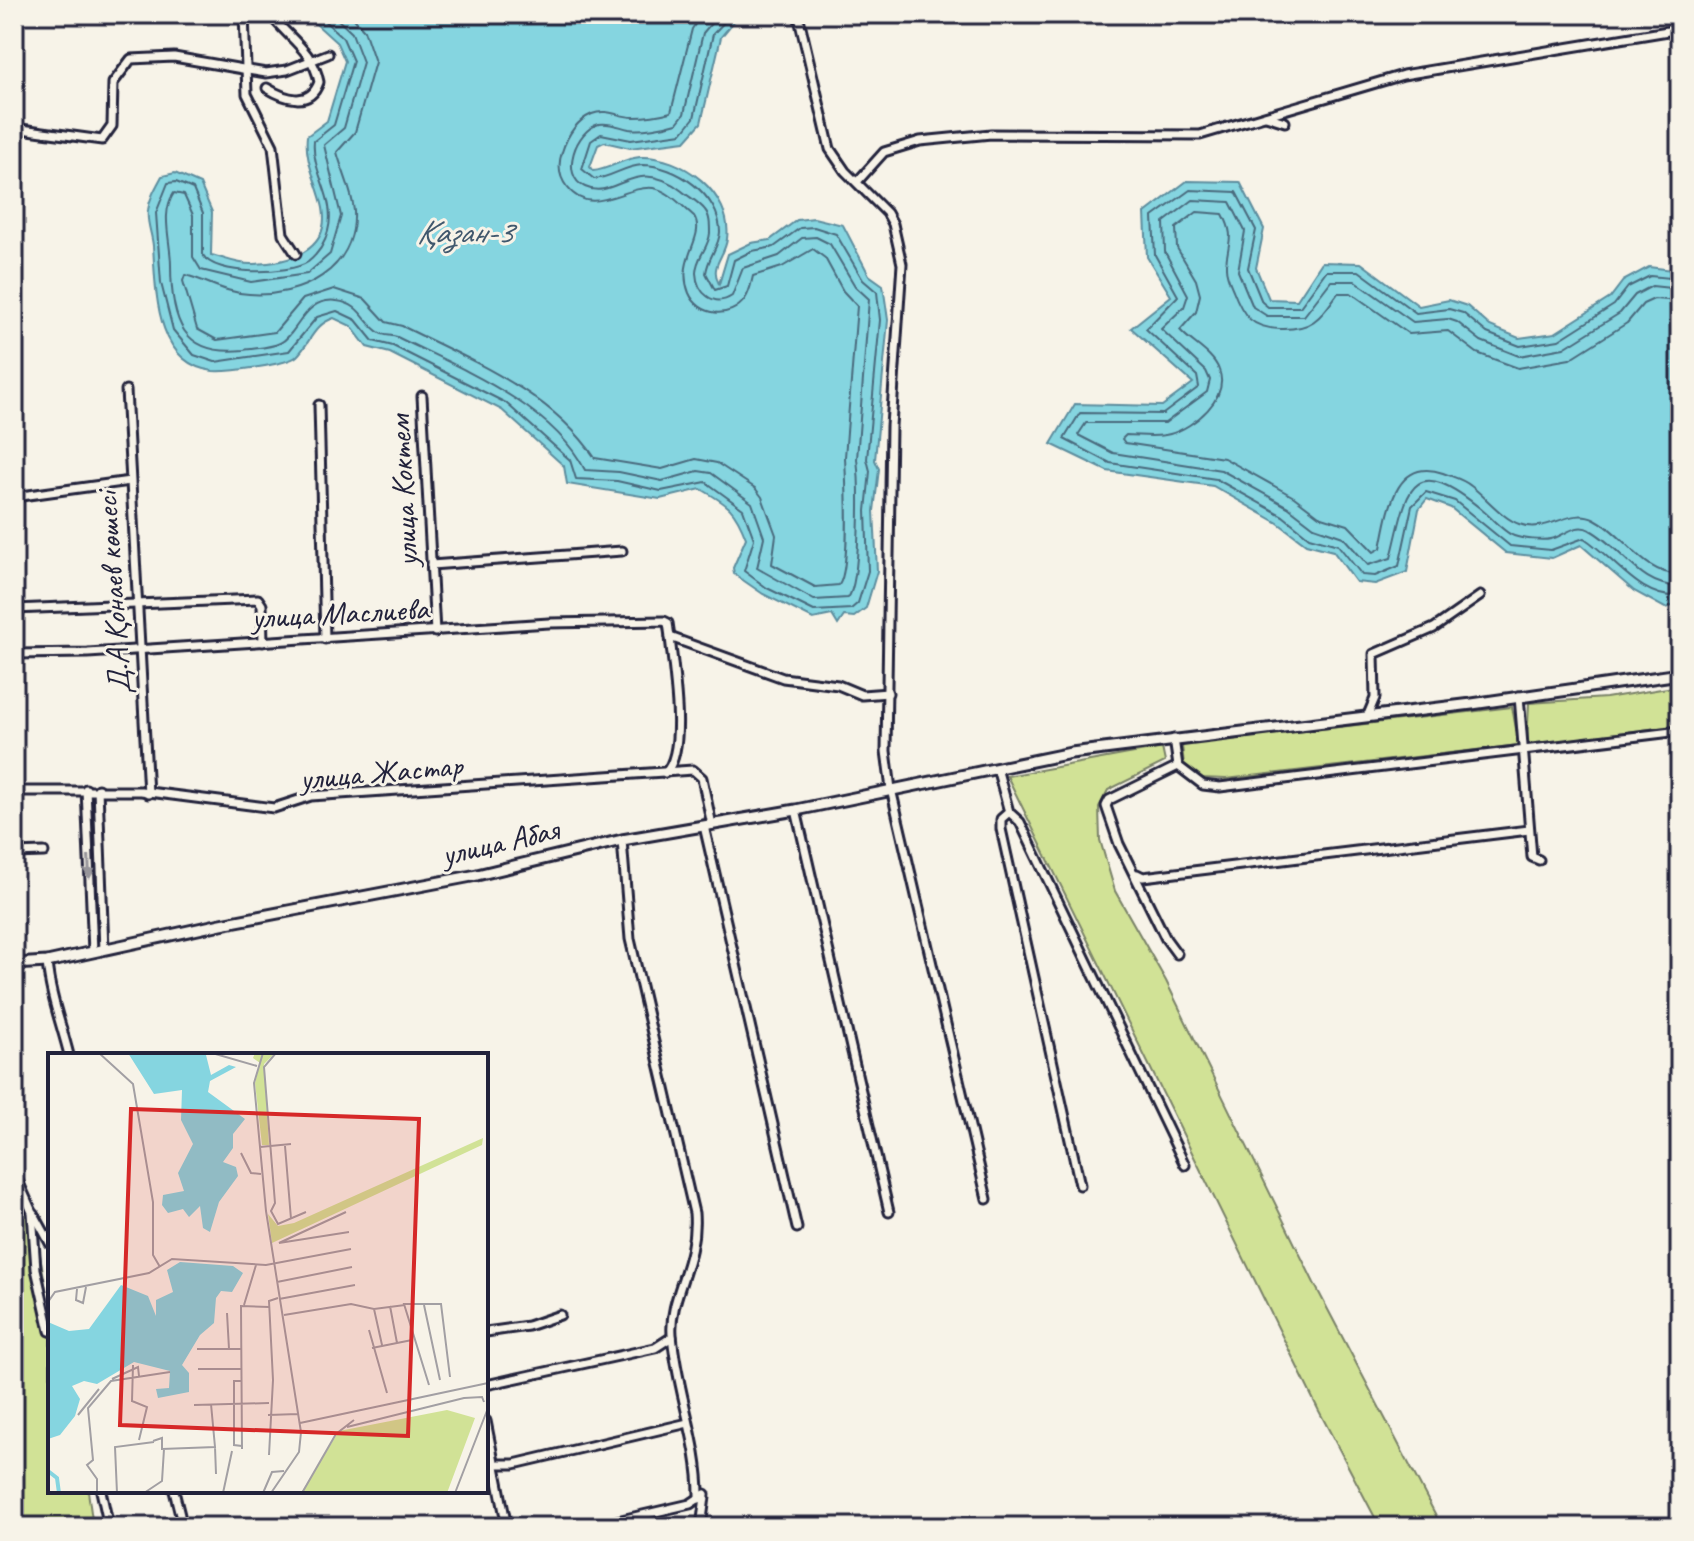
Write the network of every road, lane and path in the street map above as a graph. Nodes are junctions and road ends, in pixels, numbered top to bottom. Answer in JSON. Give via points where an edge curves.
{"nodes":[{"id":1,"x":244,"y":14,"type":"edge"},
{"id":2,"x":270,"y":14,"type":"edge"},
{"id":3,"x":798,"y":14,"type":"edge"},
{"id":4,"x":1680,"y":29,"type":"edge"},
{"id":5,"x":328,"y":54,"type":"dead end"},
{"id":6,"x":310,"y":60,"type":"junction"},
{"id":7,"x":243,"y":67,"type":"junction"},
{"id":8,"x":267,"y":88,"type":"dead end"},
{"id":9,"x":1266,"y":116,"type":"junction"},
{"id":10,"x":1285,"y":122,"type":"dead end"},
{"id":11,"x":14,"y":128,"type":"edge"},
{"id":12,"x":857,"y":182,"type":"junction"},
{"id":13,"x":296,"y":254,"type":"dead end"},
{"id":14,"x":126,"y":390,"type":"dead end"},
{"id":15,"x":422,"y":396,"type":"dead end"},
{"id":16,"x":319,"y":405,"type":"dead end"},
{"id":17,"x":130,"y":481,"type":"junction"},
{"id":18,"x":14,"y":497,"type":"edge"},
{"id":19,"x":622,"y":551,"type":"dead end"},
{"id":20,"x":431,"y":565,"type":"junction"},
{"id":21,"x":1480,"y":596,"type":"dead end"},
{"id":22,"x":137,"y":605,"type":"junction"},
{"id":23,"x":14,"y":609,"type":"edge"},
{"id":24,"x":435,"y":632,"type":"junction"},
{"id":25,"x":670,"y":637,"type":"junction"},
{"id":26,"x":325,"y":639,"type":"junction"},
{"id":27,"x":263,"y":642,"type":"junction"},
{"id":28,"x":139,"y":650,"type":"junction"},
{"id":29,"x":14,"y":654,"type":"edge"},
{"id":30,"x":1680,"y":674,"type":"edge"},
{"id":31,"x":888,"y":693,"type":"junction"},
{"id":32,"x":1519,"y":696,"type":"junction"},
{"id":33,"x":1367,"y":717,"type":"junction"},
{"id":34,"x":1680,"y":731,"type":"edge"},
{"id":35,"x":1174,"y":739,"type":"junction"},
{"id":36,"x":1523,"y":751,"type":"junction"},
{"id":37,"x":1178,"y":766,"type":"junction"},
{"id":38,"x":997,"y":768,"type":"junction"},
{"id":39,"x":665,"y":773,"type":"junction"},
{"id":40,"x":86,"y":789,"type":"junction"},
{"id":41,"x":98,"y":789,"type":"junction"},
{"id":42,"x":891,"y":789,"type":"junction"},
{"id":43,"x":14,"y":791,"type":"edge"},
{"id":44,"x":148,"y":794,"type":"junction"},
{"id":45,"x":796,"y":810,"type":"junction"},
{"id":46,"x":1009,"y":812,"type":"junction"},
{"id":47,"x":708,"y":826,"type":"junction"},
{"id":48,"x":1529,"y":830,"type":"junction"},
{"id":49,"x":622,"y":840,"type":"junction"},
{"id":50,"x":44,"y":852,"type":"dead end"},
{"id":51,"x":14,"y":853,"type":"edge"},
{"id":52,"x":1539,"y":860,"type":"dead end"},
{"id":53,"x":1137,"y":874,"type":"junction"},
{"id":54,"x":104,"y":950,"type":"junction"},
{"id":55,"x":93,"y":952,"type":"junction"},
{"id":56,"x":1177,"y":954,"type":"dead end"},
{"id":57,"x":47,"y":962,"type":"junction"},
{"id":58,"x":14,"y":964,"type":"edge"},
{"id":59,"x":68,"y":1053,"type":"edge"},
{"id":60,"x":1185,"y":1165,"type":"dead end"},
{"id":61,"x":14,"y":1172,"type":"edge"},
{"id":62,"x":1080,"y":1185,"type":"dead end"},
{"id":63,"x":987,"y":1199,"type":"dead end"},
{"id":64,"x":32,"y":1212,"type":"junction"},
{"id":65,"x":889,"y":1212,"type":"dead end"},
{"id":66,"x":797,"y":1228,"type":"dead end"},
{"id":67,"x":48,"y":1240,"type":"edge"},
{"id":68,"x":560,"y":1315,"type":"dead end"},
{"id":69,"x":48,"y":1322,"type":"edge"},
{"id":70,"x":488,"y":1332,"type":"edge"},
{"id":71,"x":672,"y":1337,"type":"junction"},
{"id":72,"x":488,"y":1385,"type":"edge"},
{"id":73,"x":688,"y":1423,"type":"junction"},
{"id":74,"x":488,"y":1431,"type":"edge"},
{"id":75,"x":495,"y":1464,"type":"junction"},
{"id":76,"x":101,"y":1493,"type":"edge"},
{"id":77,"x":174,"y":1493,"type":"edge"},
{"id":78,"x":699,"y":1499,"type":"junction"},
{"id":79,"x":109,"y":1527,"type":"edge"},
{"id":80,"x":183,"y":1527,"type":"edge"},
{"id":81,"x":507,"y":1527,"type":"edge"},
{"id":82,"x":591,"y":1527,"type":"edge"},
{"id":83,"x":701,"y":1527,"type":"edge"}],
"edges":[{"from":1,"to":7,"type":"street"},
{"from":2,"to":6,"type":"street"},
{"from":3,"to":12,"type":"street","via":[[830,149]]},
{"from":4,"to":9,"type":"street","via":[[1403,75]]},
{"from":5,"to":6,"type":"street"},
{"from":6,"to":7,"type":"street","via":[[266,73]]},
{"from":6,"to":8,"type":"street","via":[[319,82],[311,95],[291,100]]},
{"from":7,"to":11,"type":"street","via":[[158,55],[131,59],[113,83],[112,126],[102,140]]},
{"from":7,"to":13,"type":"street","via":[[247,94],[273,146],[283,234]]},
{"from":9,"to":10,"type":"street"},
{"from":9,"to":12,"type":"street","via":[[1200,135],[950,136],[884,152]]},
{"from":12,"to":31,"type":"street","via":[[893,224],[903,276],[891,426]]},
{"from":14,"to":17,"type":"street","name":"Д.А Қонаев көшесі"},
{"from":15,"to":20,"type":"street","name":"улица Коктем"},
{"from":16,"to":26,"type":"street"},
{"from":17,"to":18,"type":"street"},
{"from":17,"to":22,"type":"street","name":"Д.А Қонаев көшесі"},
{"from":19,"to":20,"type":"street"},
{"from":20,"to":24,"type":"street","name":"улица Коктем"},
{"from":21,"to":33,"type":"street","via":[[1434,628],[1374,654],[1375,698]]},
{"from":22,"to":23,"type":"street"},
{"from":22,"to":27,"type":"street","via":[[258,599]]},
{"from":22,"to":28,"type":"street","name":"Д.А Қонаев көшесі"},
{"from":24,"to":25,"type":"street","name":"улица Маслиева","via":[[656,620],[668,623]]},
{"from":24,"to":26,"type":"street","name":"улица Маслиева"},
{"from":25,"to":31,"type":"street","via":[[783,678],[838,685],[871,696]]},
{"from":25,"to":39,"type":"street","via":[[677,750]]},
{"from":26,"to":27,"type":"street","name":"улица Маслиева"},
{"from":27,"to":28,"type":"street","name":"улица Маслиева"},
{"from":28,"to":29,"type":"street","name":"улица Маслиева"},
{"from":28,"to":44,"type":"street","name":"Д.А Қонаев көшесі"},
{"from":30,"to":32,"type":"main road","name":"улица Абая"},
{"from":31,"to":42,"type":"street"},
{"from":32,"to":33,"type":"main road","name":"улица Абая"},
{"from":32,"to":36,"type":"street"},
{"from":33,"to":35,"type":"main road","name":"улица Абая"},
{"from":34,"to":36,"type":"street"},
{"from":35,"to":37,"type":"street"},
{"from":35,"to":38,"type":"main road","name":"улица Абая"},
{"from":36,"to":37,"type":"street","via":[[1220,787],[1203,785]]},
{"from":36,"to":48,"type":"street"},
{"from":37,"to":53,"type":"street","via":[[1106,806]]},
{"from":38,"to":42,"type":"main road","name":"улица Абая"},
{"from":38,"to":46,"type":"street"},
{"from":39,"to":44,"type":"street","name":"улица Жастар","via":[[311,796],[274,808]]},
{"from":39,"to":47,"type":"street","name":"улица Жастар","via":[[699,773]]},
{"from":40,"to":41,"type":"street","name":"улица Жастар"},
{"from":40,"to":43,"type":"street","name":"улица Жастар"},
{"from":40,"to":55,"type":"street","one_way":true},
{"from":41,"to":44,"type":"street","name":"улица Жастар"},
{"from":41,"to":54,"type":"street"},
{"from":42,"to":45,"type":"main road","name":"улица Абая"},
{"from":42,"to":63,"type":"street"},
{"from":45,"to":47,"type":"main road","name":"улица Абая"},
{"from":45,"to":65,"type":"street"},
{"from":46,"to":60,"type":"street","via":[[1020,822]]},
{"from":46,"to":62,"type":"street","via":[[1001,819],[1001,829]]},
{"from":47,"to":49,"type":"main road","name":"улица Абая"},
{"from":47,"to":66,"type":"street"},
{"from":48,"to":52,"type":"street","via":[[1532,857]]},
{"from":48,"to":53,"type":"street"},
{"from":49,"to":54,"type":"main road","name":"улица Абая","via":[[477,875]]},
{"from":49,"to":71,"type":"street","via":[[630,939],[694,1213],[694,1251],[672,1319]]},
{"from":50,"to":51,"type":"street"},
{"from":53,"to":56,"type":"street"},
{"from":54,"to":55,"type":"main road","name":"улица Абая"},
{"from":55,"to":57,"type":"main road","name":"улица Абая"},
{"from":57,"to":58,"type":"main road","name":"улица Абая"},
{"from":57,"to":59,"type":"street","via":[[52,1002]]},
{"from":61,"to":64,"type":"street"},
{"from":64,"to":67,"type":"street"},
{"from":64,"to":69,"type":"street","via":[[36,1269]]},
{"from":68,"to":70,"type":"street"},
{"from":71,"to":72,"type":"street","via":[[655,1348]]},
{"from":71,"to":73,"type":"street"},
{"from":73,"to":75,"type":"street"},
{"from":73,"to":78,"type":"street"},
{"from":74,"to":75,"type":"street"},
{"from":75,"to":81,"type":"street"},
{"from":76,"to":79,"type":"street"},
{"from":77,"to":80,"type":"street"},
{"from":78,"to":82,"type":"street"},
{"from":78,"to":83,"type":"street","via":[[705,1494]]}]}
